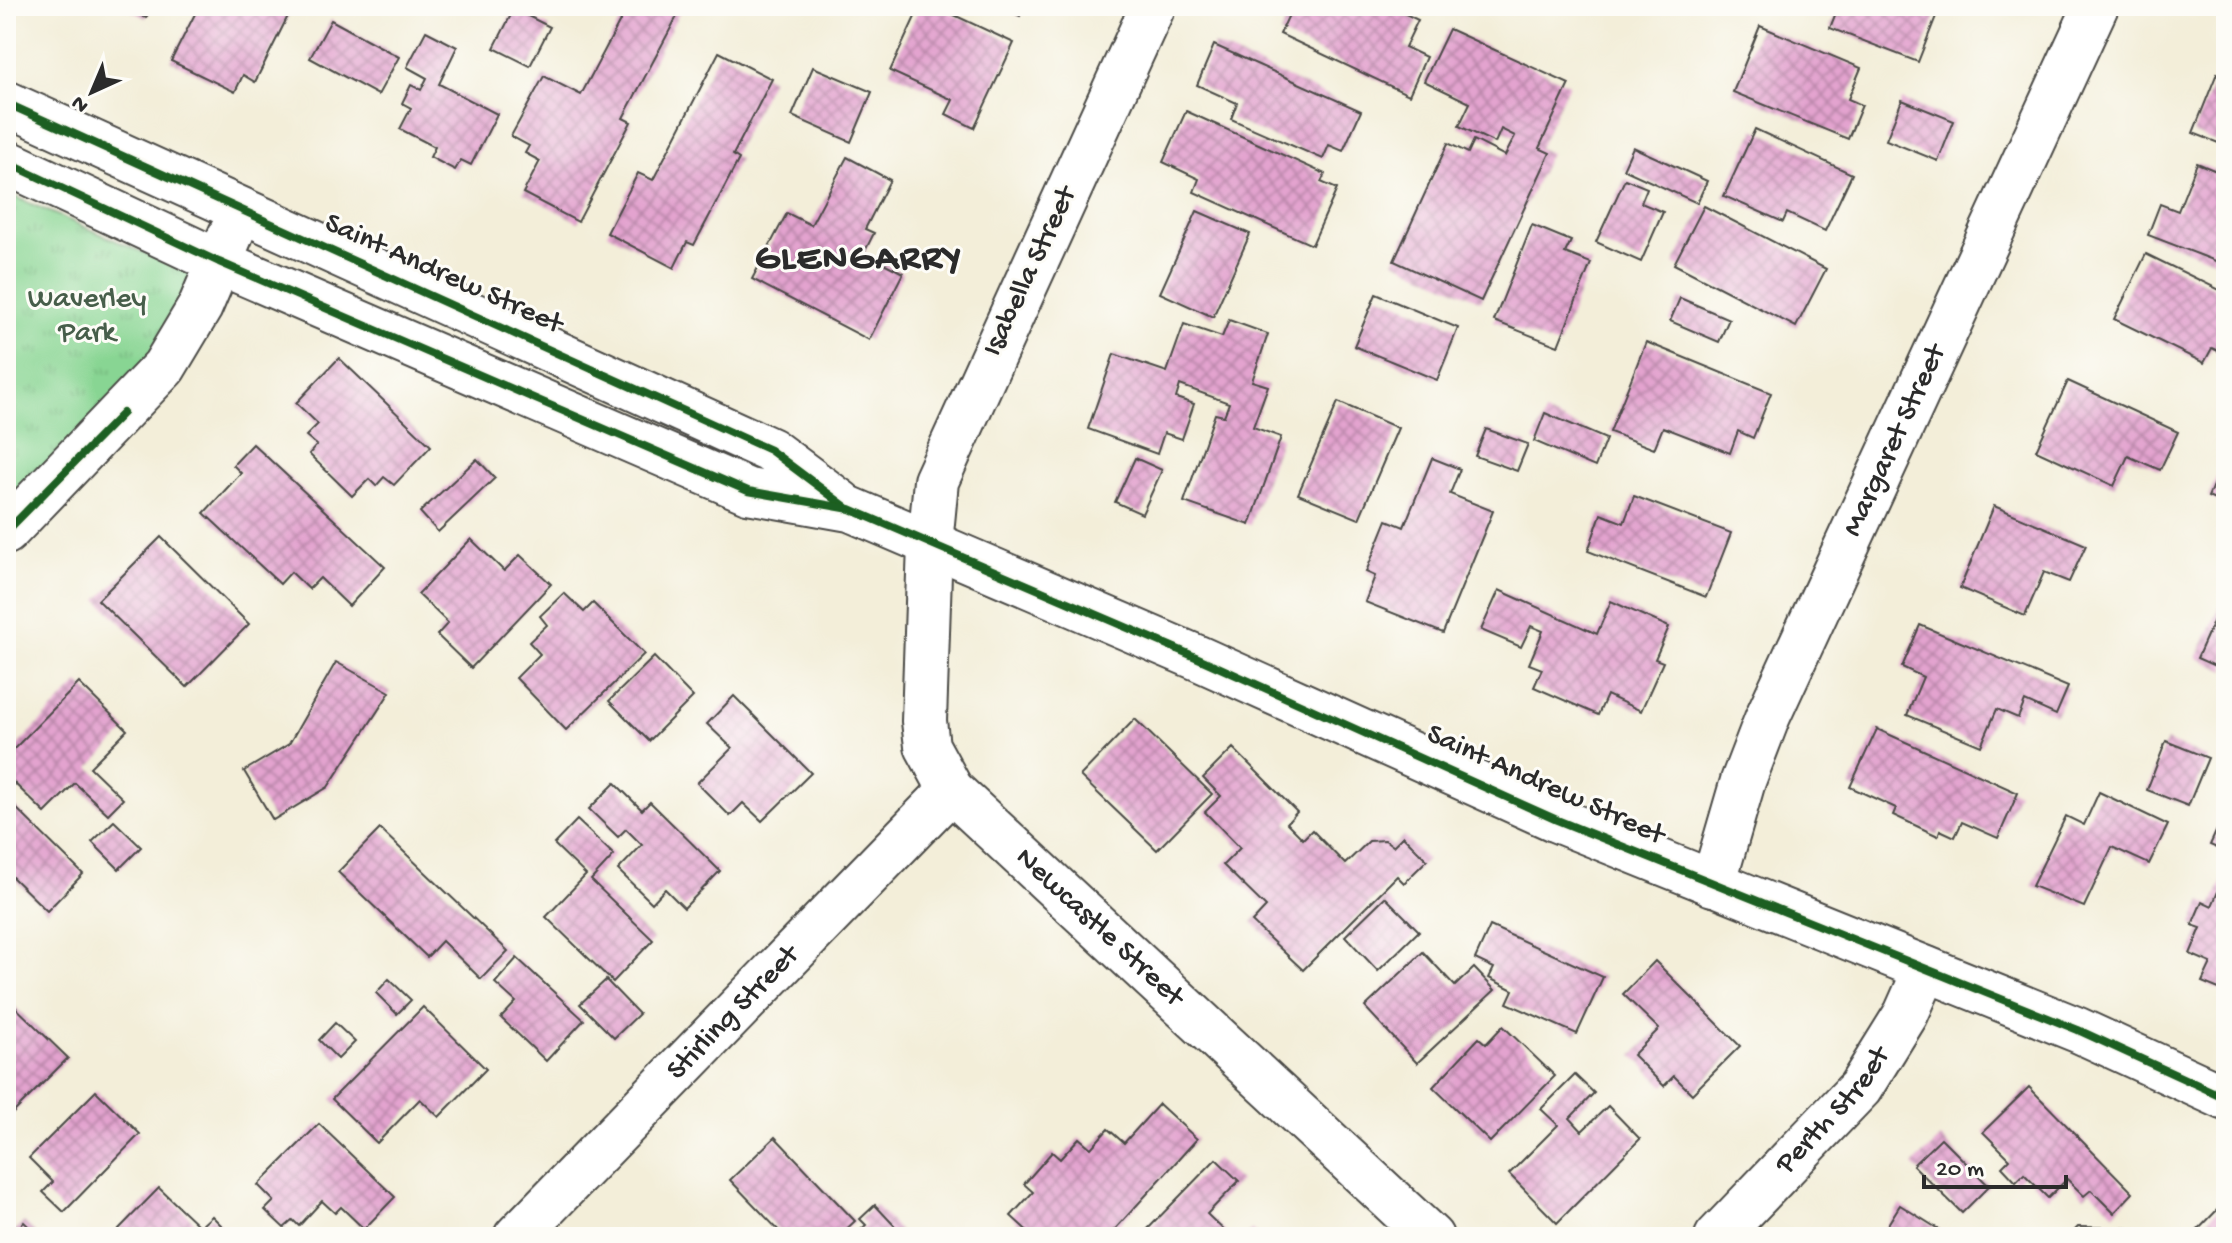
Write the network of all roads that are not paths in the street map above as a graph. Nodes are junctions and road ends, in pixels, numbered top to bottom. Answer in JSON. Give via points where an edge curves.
{"nodes":[{"id":1,"x":1153,"y":6,"type":"edge"},
{"id":2,"x":2096,"y":6,"type":"edge"},
{"id":3,"x":6,"y":103,"type":"edge"},
{"id":4,"x":6,"y":162,"type":"edge"},
{"id":5,"x":241,"y":209,"type":"junction"},
{"id":6,"x":219,"y":262,"type":"junction"},
{"id":7,"x":850,"y":509,"type":"junction"},
{"id":8,"x":6,"y":532,"type":"edge"},
{"id":9,"x":930,"y":544,"type":"junction"},
{"id":10,"x":951,"y":790,"type":"junction"},
{"id":11,"x":1713,"y":884,"type":"junction"},
{"id":12,"x":1926,"y":969,"type":"junction"},
{"id":13,"x":2226,"y":1098,"type":"edge"},
{"id":14,"x":516,"y":1237,"type":"edge"},
{"id":15,"x":1431,"y":1237,"type":"edge"},
{"id":16,"x":1717,"y":1237,"type":"edge"}],
"edges":[{"from":1,"to":9,"type":"street","name":"Isabella Street","via":[[945,459],[936,481]]},
{"from":2,"to":11,"type":"street","name":"Margaret Street","via":[[1768,716]]},
{"from":3,"to":5,"type":"street","name":"Saint Andrew Street"},
{"from":4,"to":6,"type":"street","name":"Saint Andrew Street"},
{"from":5,"to":6,"type":"street"},
{"from":5,"to":7,"type":"street","name":"Saint Andrew Street","via":[[770,450]]},
{"from":6,"to":7,"type":"street","name":"Saint Andrew Street","via":[[748,491]]},
{"from":6,"to":8,"type":"street","via":[[200,307],[164,367]]},
{"from":7,"to":9,"type":"street","name":"Saint Andrew Street"},
{"from":9,"to":10,"type":"street","name":"Newcastle Street","via":[[924,721],[927,746]]},
{"from":9,"to":11,"type":"street","name":"Saint Andrew Street"},
{"from":10,"to":14,"type":"street","name":"Stirling Street"},
{"from":10,"to":15,"type":"street","name":"Newcastle Street"},
{"from":11,"to":12,"type":"street","name":"Saint Andrew Street"},
{"from":12,"to":13,"type":"street","name":"Saint Andrew Street","via":[[2078,1030]]},
{"from":12,"to":16,"type":"street","name":"Perth Street","via":[[1906,1014],[1860,1088]]}]}
